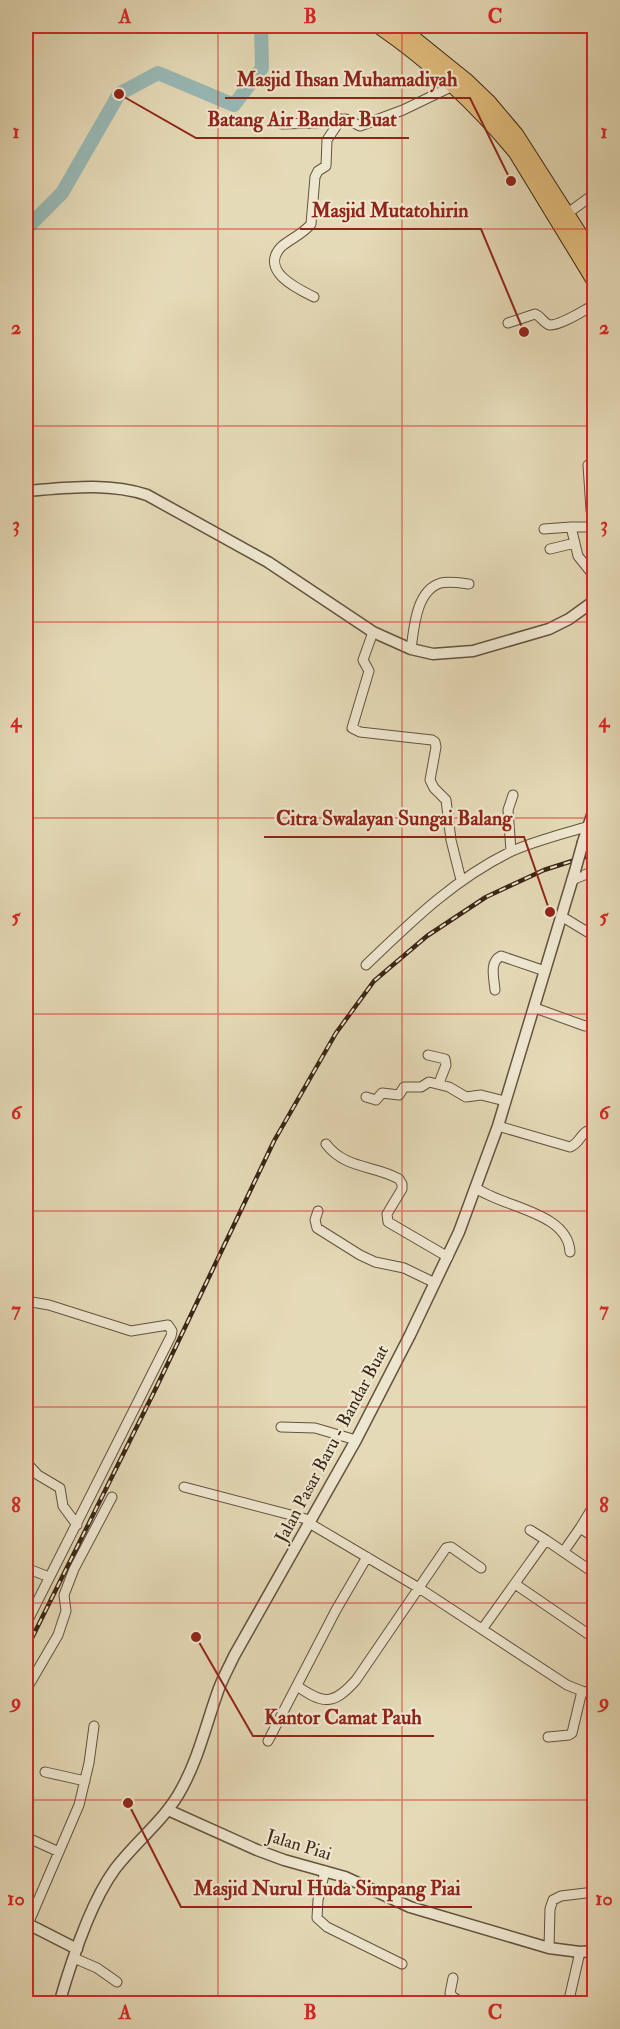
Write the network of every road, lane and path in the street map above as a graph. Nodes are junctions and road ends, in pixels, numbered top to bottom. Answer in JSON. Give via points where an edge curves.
{"nodes":[{"id":1,"x":380,"y":26,"type":"edge"},
{"id":2,"x":395,"y":26,"type":"edge"},
{"id":3,"x":459,"y":83,"type":"junction"},
{"id":4,"x":341,"y":119,"type":"junction"},
{"id":5,"x":282,"y":124,"type":"dead end"},
{"id":6,"x":594,"y":194,"type":"edge"},
{"id":7,"x":568,"y":213,"type":"junction"},
{"id":8,"x":594,"y":257,"type":"edge"},
{"id":9,"x":594,"y":280,"type":"edge"},
{"id":10,"x":314,"y":297,"type":"dead end"},
{"id":11,"x":594,"y":305,"type":"edge"},
{"id":12,"x":508,"y":323,"type":"dead end"},
{"id":13,"x":588,"y":465,"type":"dead end"},
{"id":14,"x":26,"y":491,"type":"edge"},
{"id":15,"x":571,"y":527,"type":"junction"},
{"id":16,"x":594,"y":527,"type":"edge"},
{"id":17,"x":544,"y":529,"type":"dead end"},
{"id":18,"x":575,"y":543,"type":"junction"},
{"id":19,"x":550,"y":549,"type":"dead end"},
{"id":20,"x":594,"y":576,"type":"edge"},
{"id":21,"x":469,"y":584,"type":"dead end"},
{"id":22,"x":594,"y":601,"type":"edge"},
{"id":23,"x":373,"y":632,"type":"junction"},
{"id":24,"x":411,"y":649,"type":"junction"},
{"id":25,"x":513,"y":795,"type":"dead end"},
{"id":26,"x":594,"y":809,"type":"edge"},
{"id":27,"x":589,"y":826,"type":"junction"},
{"id":28,"x":512,"y":851,"type":"junction"},
{"id":29,"x":594,"y":871,"type":"edge"},
{"id":30,"x":573,"y":876,"type":"junction"},
{"id":31,"x":461,"y":880,"type":"junction"},
{"id":32,"x":561,"y":916,"type":"junction"},
{"id":33,"x":594,"y":936,"type":"edge"},
{"id":34,"x":366,"y":965,"type":"dead end"},
{"id":35,"x":545,"y":971,"type":"junction"},
{"id":36,"x":495,"y":990,"type":"dead end"},
{"id":37,"x":535,"y":1008,"type":"junction"},
{"id":38,"x":594,"y":1024,"type":"edge"},
{"id":39,"x":428,"y":1055,"type":"dead end"},
{"id":40,"x":439,"y":1083,"type":"junction"},
{"id":41,"x":366,"y":1097,"type":"dead end"},
{"id":42,"x":505,"y":1101,"type":"junction"},
{"id":43,"x":498,"y":1126,"type":"junction"},
{"id":44,"x":594,"y":1130,"type":"edge"},
{"id":45,"x":326,"y":1144,"type":"dead end"},
{"id":46,"x":476,"y":1188,"type":"junction"},
{"id":47,"x":318,"y":1211,"type":"dead end"},
{"id":48,"x":570,"y":1252,"type":"dead end"},
{"id":49,"x":448,"y":1257,"type":"junction"},
{"id":50,"x":435,"y":1283,"type":"junction"},
{"id":51,"x":26,"y":1301,"type":"edge"},
{"id":52,"x":281,"y":1427,"type":"dead end"},
{"id":53,"x":356,"y":1440,"type":"junction"},
{"id":54,"x":26,"y":1462,"type":"edge"},
{"id":55,"x":184,"y":1487,"type":"dead end"},
{"id":56,"x":112,"y":1497,"type":"dead end"},
{"id":57,"x":594,"y":1505,"type":"edge"},
{"id":58,"x":309,"y":1522,"type":"junction"},
{"id":59,"x":76,"y":1525,"type":"junction"},
{"id":60,"x":580,"y":1528,"type":"junction"},
{"id":61,"x":530,"y":1530,"type":"dead end"},
{"id":62,"x":594,"y":1537,"type":"edge"},
{"id":63,"x":546,"y":1540,"type":"junction"},
{"id":64,"x":564,"y":1551,"type":"junction"},
{"id":65,"x":366,"y":1557,"type":"junction"},
{"id":66,"x":26,"y":1568,"type":"edge"},
{"id":67,"x":480,"y":1568,"type":"dead end"},
{"id":68,"x":594,"y":1573,"type":"edge"},
{"id":69,"x":49,"y":1577,"type":"junction"},
{"id":70,"x":515,"y":1584,"type":"junction"},
{"id":71,"x":419,"y":1588,"type":"junction"},
{"id":72,"x":26,"y":1624,"type":"edge"},
{"id":73,"x":483,"y":1628,"type":"junction"},
{"id":74,"x":594,"y":1638,"type":"edge"},
{"id":75,"x":297,"y":1686,"type":"junction"},
{"id":76,"x":26,"y":1690,"type":"edge"},
{"id":77,"x":582,"y":1691,"type":"junction"},
{"id":78,"x":594,"y":1694,"type":"edge"},
{"id":79,"x":94,"y":1726,"type":"dead end"},
{"id":80,"x":548,"y":1737,"type":"dead end"},
{"id":81,"x":268,"y":1741,"type":"dead end"},
{"id":82,"x":45,"y":1772,"type":"dead end"},
{"id":83,"x":85,"y":1781,"type":"junction"},
{"id":84,"x":168,"y":1810,"type":"junction"},
{"id":85,"x":26,"y":1838,"type":"edge"},
{"id":86,"x":59,"y":1852,"type":"junction"},
{"id":87,"x":325,"y":1871,"type":"junction"},
{"id":88,"x":594,"y":1892,"type":"edge"},
{"id":89,"x":27,"y":1923,"type":"edge"},
{"id":90,"x":549,"y":1948,"type":"junction"},
{"id":91,"x":594,"y":1951,"type":"edge"},
{"id":92,"x":580,"y":1952,"type":"junction"},
{"id":93,"x":76,"y":1953,"type":"junction"},
{"id":94,"x":402,"y":1964,"type":"dead end"},
{"id":95,"x":453,"y":1978,"type":"dead end"},
{"id":96,"x":117,"y":1983,"type":"dead end"},
{"id":97,"x":59,"y":2004,"type":"edge"},
{"id":98,"x":464,"y":2004,"type":"edge"},
{"id":99,"x":568,"y":2004,"type":"edge"}],
"edges":[{"from":1,"to":3,"type":"highway"},
{"from":2,"to":3,"type":"highway"},
{"from":3,"to":4,"type":"street","via":[[360,126]]},
{"from":3,"to":7,"type":"highway","via":[[489,103],[516,135]]},
{"from":3,"to":9,"type":"highway","via":[[516,152]]},
{"from":4,"to":5,"type":"street"},
{"from":4,"to":10,"type":"street","via":[[327,140],[326,166],[315,177],[311,224],[281,248],[276,257],[276,270],[285,281]]},
{"from":6,"to":7,"type":"street"},
{"from":7,"to":8,"type":"highway"},
{"from":11,"to":12,"type":"street","via":[[551,325],[535,314]]},
{"from":13,"to":16,"type":"street"},
{"from":14,"to":23,"type":"street","via":[[96,487],[147,495],[268,562]]},
{"from":15,"to":16,"type":"street"},
{"from":15,"to":17,"type":"street"},
{"from":15,"to":18,"type":"street"},
{"from":18,"to":19,"type":"street"},
{"from":18,"to":20,"type":"street","via":[[578,556]]},
{"from":21,"to":24,"type":"street","via":[[441,583],[430,590],[416,616]]},
{"from":22,"to":24,"type":"street","via":[[549,629],[472,651],[433,654]]},
{"from":23,"to":24,"type":"street"},
{"from":23,"to":31,"type":"street","via":[[363,660],[369,670],[352,728],[435,742],[430,780],[446,800]]},
{"from":25,"to":28,"type":"street","via":[[508,810]]},
{"from":26,"to":27,"type":"street","name":"Jalan Pasar Baru - Bandar Buat"},
{"from":27,"to":28,"type":"street"},
{"from":27,"to":30,"type":"street","name":"Jalan Pasar Baru - Bandar Buat","bridge":true},
{"from":28,"to":31,"type":"street"},
{"from":29,"to":30,"type":"street"},
{"from":30,"to":32,"type":"street","name":"Jalan Pasar Baru - Bandar Buat"},
{"from":31,"to":34,"type":"street","via":[[428,905]]},
{"from":32,"to":33,"type":"street"},
{"from":32,"to":35,"type":"street","name":"Jalan Pasar Baru - Bandar Buat"},
{"from":35,"to":36,"type":"street","via":[[497,957],[493,964]]},
{"from":35,"to":37,"type":"street","name":"Jalan Pasar Baru - Bandar Buat"},
{"from":37,"to":38,"type":"street","via":[[585,1026]]},
{"from":37,"to":42,"type":"street","name":"Jalan Pasar Baru - Bandar Buat"},
{"from":39,"to":40,"type":"street","via":[[445,1059]]},
{"from":40,"to":41,"type":"street","via":[[404,1087],[399,1095],[382,1093],[376,1100]]},
{"from":40,"to":42,"type":"street","via":[[466,1097],[481,1095]]},
{"from":42,"to":43,"type":"street","name":"Jalan Pasar Baru - Bandar Buat"},
{"from":43,"to":44,"type":"street","via":[[570,1147],[588,1130]]},
{"from":43,"to":46,"type":"street","name":"Jalan Pasar Baru - Bandar Buat"},
{"from":45,"to":49,"type":"street","via":[[345,1161],[399,1179],[402,1189],[387,1214],[388,1222]]},
{"from":46,"to":48,"type":"street","via":[[558,1226],[567,1238]]},
{"from":46,"to":49,"type":"street","name":"Jalan Pasar Baru - Bandar Buat"},
{"from":47,"to":50,"type":"street","via":[[317,1228],[332,1238],[375,1262],[404,1268]]},
{"from":49,"to":50,"type":"street","name":"Jalan Pasar Baru - Bandar Buat"},
{"from":50,"to":53,"type":"street","name":"Jalan Pasar Baru - Bandar Buat"},
{"from":51,"to":59,"type":"street","via":[[131,1331],[168,1325],[172,1331]]},
{"from":52,"to":53,"type":"street","via":[[315,1428]]},
{"from":53,"to":58,"type":"street","name":"Jalan Pasar Baru - Bandar Buat"},
{"from":54,"to":59,"type":"street","via":[[60,1488],[63,1506]]},
{"from":55,"to":58,"type":"street"},
{"from":56,"to":76,"type":"street","via":[[74,1569],[64,1595],[66,1611],[58,1635]]},
{"from":57,"to":60,"type":"street"},
{"from":58,"to":65,"type":"street"},
{"from":58,"to":84,"type":"street","name":"Jalan Pasar Baru - Bandar Buat","via":[[234,1656],[187,1778]]},
{"from":59,"to":69,"type":"street"},
{"from":60,"to":62,"type":"street"},
{"from":60,"to":64,"type":"street"},
{"from":61,"to":63,"type":"street"},
{"from":63,"to":64,"type":"street"},
{"from":63,"to":70,"type":"street"},
{"from":64,"to":68,"type":"street"},
{"from":65,"to":71,"type":"street"},
{"from":65,"to":75,"type":"street"},
{"from":66,"to":69,"type":"street"},
{"from":67,"to":71,"type":"street","via":[[448,1546]]},
{"from":69,"to":72,"type":"street"},
{"from":70,"to":73,"type":"street"},
{"from":70,"to":74,"type":"street"},
{"from":71,"to":73,"type":"street"},
{"from":71,"to":75,"type":"street","via":[[347,1691],[324,1700]]},
{"from":73,"to":77,"type":"street"},
{"from":75,"to":81,"type":"street"},
{"from":77,"to":78,"type":"street"},
{"from":77,"to":80,"type":"street","via":[[572,1733]]},
{"from":79,"to":83,"type":"street"},
{"from":82,"to":83,"type":"street"},
{"from":83,"to":86,"type":"street"},
{"from":84,"to":87,"type":"street","name":"Jalan Piai","via":[[270,1856]]},
{"from":84,"to":93,"type":"street","name":"Jalan Pasar Baru - Bandar Buat","via":[[109,1879]]},
{"from":85,"to":86,"type":"street"},
{"from":86,"to":89,"type":"street"},
{"from":87,"to":90,"type":"street","name":"Jalan Piai","via":[[410,1907]]},
{"from":87,"to":94,"type":"street","via":[[317,1918],[327,1927]]},
{"from":88,"to":90,"type":"street","via":[[553,1900]]},
{"from":89,"to":93,"type":"street"},
{"from":90,"to":92,"type":"street","name":"Jalan Piai"},
{"from":91,"to":92,"type":"street","name":"Jalan Piai"},
{"from":92,"to":99,"type":"street"},
{"from":93,"to":96,"type":"street"},
{"from":93,"to":97,"type":"street","name":"Jalan Pasar Baru - Bandar Buat"},
{"from":95,"to":98,"type":"street","via":[[450,1993]]}]}
